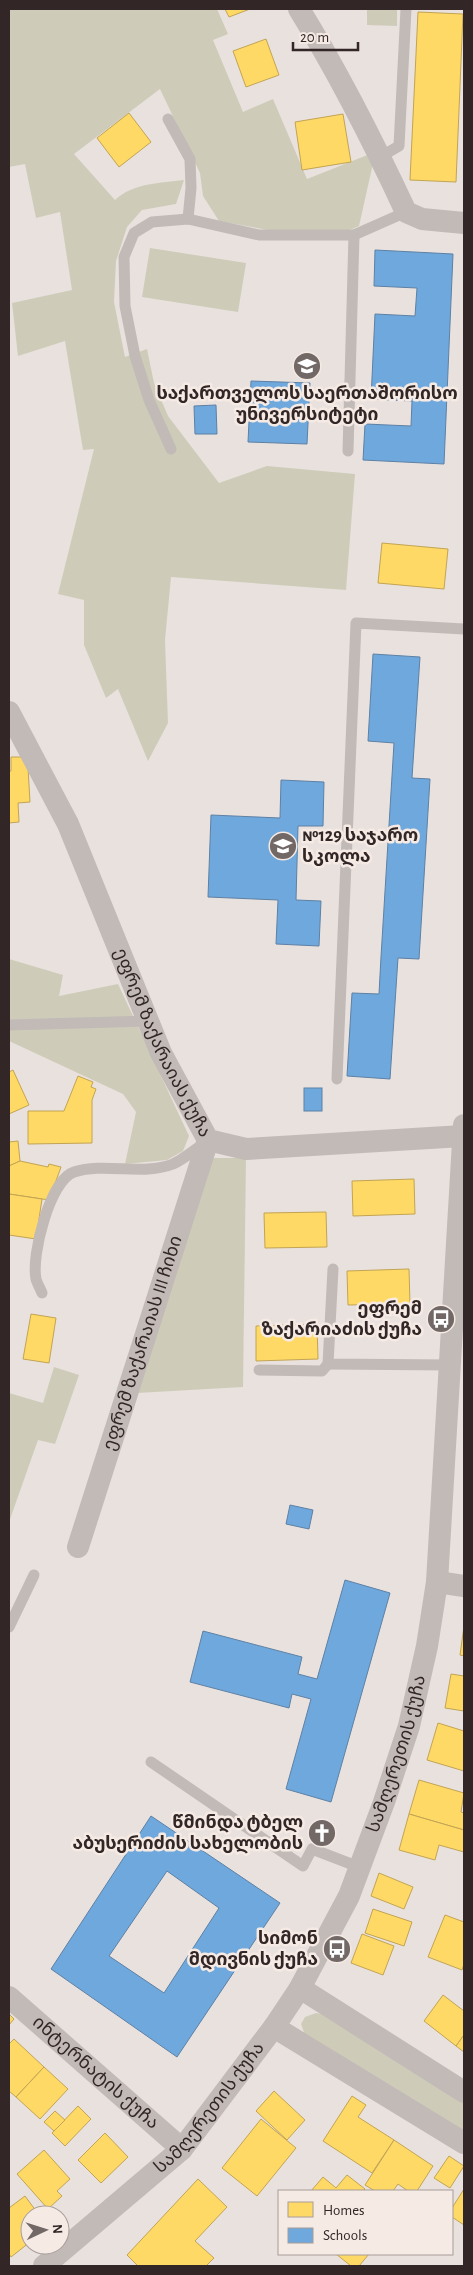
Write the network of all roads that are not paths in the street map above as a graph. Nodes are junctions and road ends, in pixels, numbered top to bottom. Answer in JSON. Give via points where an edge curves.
{"nodes":[{"id":1,"x":299,"y":9,"type":"edge"},
{"id":2,"x":406,"y":9,"type":"edge"},
{"id":3,"x":168,"y":120,"type":"dead end"},
{"id":4,"x":380,"y":157,"type":"junction"},
{"id":5,"x":406,"y":212,"type":"junction"},
{"id":6,"x":464,"y":218,"type":"edge"},
{"id":7,"x":188,"y":219,"type":"junction"},
{"id":8,"x":464,"y":223,"type":"edge"},
{"id":9,"x":354,"y":235,"type":"junction"},
{"id":10,"x":170,"y":449,"type":"dead end"},
{"id":11,"x":348,"y":451,"type":"dead end"},
{"id":12,"x":464,"y":629,"type":"edge"},
{"id":13,"x":9,"y":712,"type":"edge"},
{"id":14,"x":148,"y":1021,"type":"junction"},
{"id":15,"x":9,"y":1025,"type":"edge"},
{"id":16,"x":336,"y":1079,"type":"dead end"},
{"id":17,"x":464,"y":1131,"type":"edge"},
{"id":18,"x":208,"y":1140,"type":"junction"},
{"id":19,"x":461,"y":1243,"type":"edge"},
{"id":20,"x":333,"y":1269,"type":"dead end"},
{"id":21,"x":459,"y":1289,"type":"edge"},
{"id":22,"x":42,"y":1293,"type":"dead end"},
{"id":23,"x":328,"y":1364,"type":"junction"},
{"id":24,"x":450,"y":1365,"type":"junction"},
{"id":25,"x":259,"y":1370,"type":"dead end"},
{"id":26,"x":78,"y":1547,"type":"dead end"},
{"id":27,"x":34,"y":1575,"type":"dead end"},
{"id":28,"x":437,"y":1582,"type":"junction"},
{"id":29,"x":464,"y":1586,"type":"edge"},
{"id":30,"x":9,"y":1627,"type":"edge"},
{"id":31,"x":151,"y":1762,"type":"dead end"},
{"id":32,"x":359,"y":1867,"type":"junction"},
{"id":33,"x":300,"y":1988,"type":"junction"},
{"id":34,"x":9,"y":1997,"type":"edge"},
{"id":35,"x":274,"y":2027,"type":"junction"},
{"id":36,"x":464,"y":2092,"type":"edge"},
{"id":37,"x":464,"y":2143,"type":"edge"},
{"id":38,"x":182,"y":2149,"type":"junction"},
{"id":39,"x":44,"y":2266,"type":"edge"}],
"edges":[{"from":1,"to":4,"type":"street","via":[[323,47]]},
{"from":2,"to":4,"type":"lane","via":[[399,146]]},
{"from":3,"to":7,"type":"lane","via":[[190,159]]},
{"from":4,"to":5,"type":"street"},
{"from":5,"to":8,"type":"street","via":[[422,220]]},
{"from":5,"to":9,"type":"lane"},
{"from":6,"to":8,"type":"lane"},
{"from":7,"to":9,"type":"lane","via":[[259,235]]},
{"from":7,"to":10,"type":"lane","via":[[152,222],[134,232],[124,257],[125,306],[135,356]]},
{"from":9,"to":11,"type":"lane"},
{"from":12,"to":16,"type":"lane","via":[[356,623]]},
{"from":13,"to":14,"type":"street","name":"ეფრემ ზაქარაიას ქუჩა","via":[[68,824]]},
{"from":14,"to":15,"type":"lane"},
{"from":14,"to":18,"type":"street","name":"ეფრემ ზაქარაიას ქუჩა","via":[[161,1053]]},
{"from":17,"to":18,"type":"street","name":"ეფრემ ზაქარაიას ქუჩა","via":[[246,1149]]},
{"from":17,"to":19,"type":"street","name":"სამღერეთის ქუჩა"},
{"from":18,"to":22,"type":"lane","via":[[173,1164],[82,1170],[66,1176],[41,1227],[36,1278]]},
{"from":18,"to":26,"type":"street","name":"ეფრემ ზაქარაიას III ჩიხი"},
{"from":19,"to":21,"type":"street","name":"სამღერეთის ქუჩა"},
{"from":20,"to":23,"type":"lane"},
{"from":21,"to":24,"type":"street","name":"სამღერეთის ქუჩა"},
{"from":23,"to":24,"type":"lane"},
{"from":23,"to":25,"type":"lane","via":[[322,1371]]},
{"from":24,"to":28,"type":"street","name":"სამღერეთის ქუჩა"},
{"from":27,"to":30,"type":"lane"},
{"from":28,"to":29,"type":"street"},
{"from":28,"to":32,"type":"street","name":"სამღერეთის ქუჩა","via":[[409,1726]]},
{"from":31,"to":32,"type":"lane","via":[[303,1866],[312,1849]]},
{"from":32,"to":33,"type":"street","name":"სამღერეთის ქუჩა","via":[[348,1896]]},
{"from":33,"to":35,"type":"street","name":"სამღერეთის ქუჩა"},
{"from":33,"to":36,"type":"street"},
{"from":34,"to":38,"type":"street","name":"ინტერნატის ქუჩა"},
{"from":35,"to":37,"type":"street"},
{"from":35,"to":38,"type":"street","name":"სამღერეთის ქუჩა"},
{"from":38,"to":39,"type":"street","name":"სამღერეთის ქუჩა"}]}
